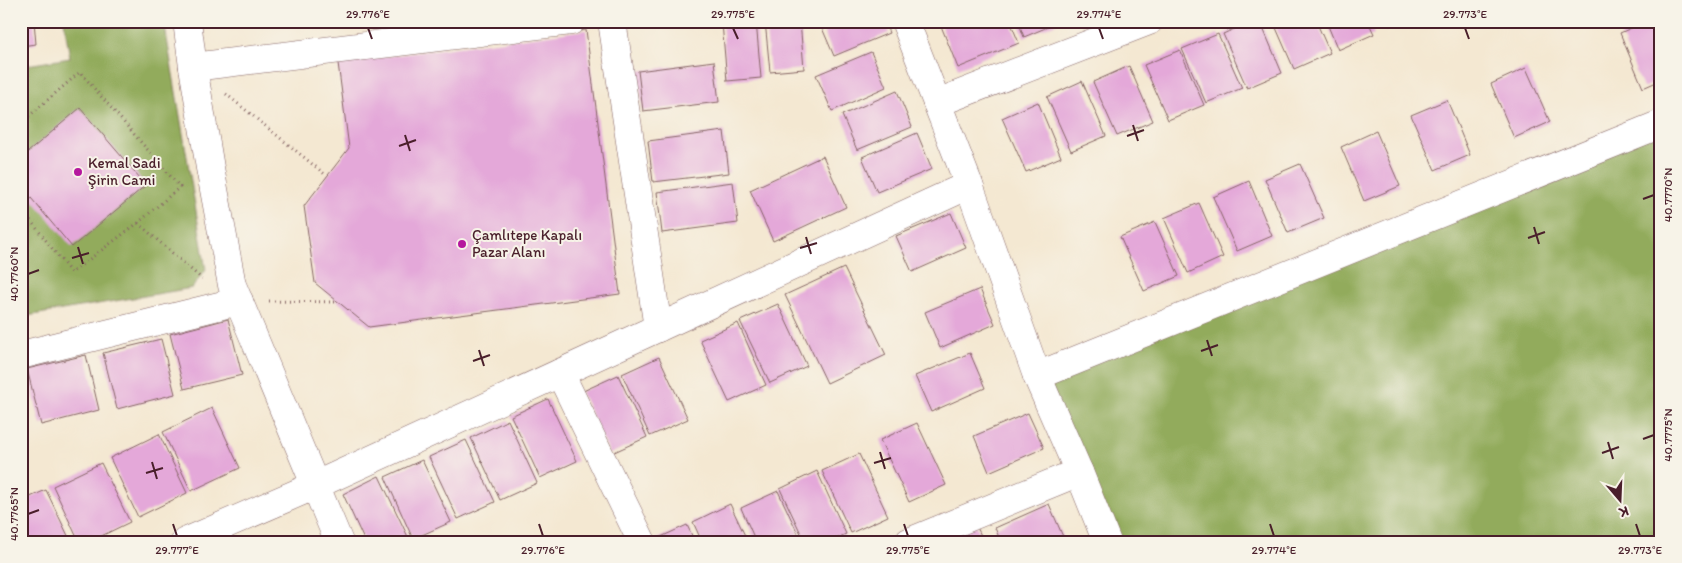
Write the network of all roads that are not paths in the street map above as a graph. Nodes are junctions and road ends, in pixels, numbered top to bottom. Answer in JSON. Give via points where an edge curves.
{"nodes":[{"id":1,"x":187,"y":21,"type":"edge"},
{"id":2,"x":571,"y":21,"type":"edge"},
{"id":3,"x":612,"y":21,"type":"edge"},
{"id":4,"x":905,"y":21,"type":"edge"},
{"id":5,"x":1149,"y":21,"type":"edge"},
{"id":6,"x":193,"y":67,"type":"junction"},
{"id":7,"x":937,"y":103,"type":"junction"},
{"id":8,"x":1661,"y":124,"type":"edge"},
{"id":9,"x":969,"y":185,"type":"junction"},
{"id":10,"x":239,"y":301,"type":"junction"},
{"id":11,"x":658,"y":328,"type":"junction"},
{"id":12,"x":21,"y":355,"type":"edge"},
{"id":13,"x":560,"y":373,"type":"junction"},
{"id":14,"x":1037,"y":376,"type":"junction"},
{"id":15,"x":1079,"y":472,"type":"junction"},
{"id":16,"x":316,"y":485,"type":"junction"},
{"id":17,"x":185,"y":542,"type":"edge"},
{"id":18,"x":339,"y":542,"type":"edge"},
{"id":19,"x":642,"y":542,"type":"edge"},
{"id":20,"x":909,"y":542,"type":"edge"},
{"id":21,"x":1107,"y":542,"type":"edge"}],
"edges":[{"from":1,"to":6,"type":"street"},
{"from":2,"to":6,"type":"street"},
{"from":3,"to":11,"type":"street"},
{"from":4,"to":7,"type":"street"},
{"from":5,"to":7,"type":"street"},
{"from":6,"to":10,"type":"street","via":[[232,285]]},
{"from":7,"to":9,"type":"street"},
{"from":8,"to":14,"type":"street"},
{"from":9,"to":11,"type":"street"},
{"from":9,"to":14,"type":"street"},
{"from":10,"to":12,"type":"street"},
{"from":10,"to":16,"type":"street"},
{"from":11,"to":13,"type":"street"},
{"from":13,"to":16,"type":"street"},
{"from":13,"to":19,"type":"street"},
{"from":14,"to":15,"type":"street"},
{"from":15,"to":20,"type":"street"},
{"from":15,"to":21,"type":"street"},
{"from":16,"to":17,"type":"street"},
{"from":16,"to":18,"type":"street"}]}
